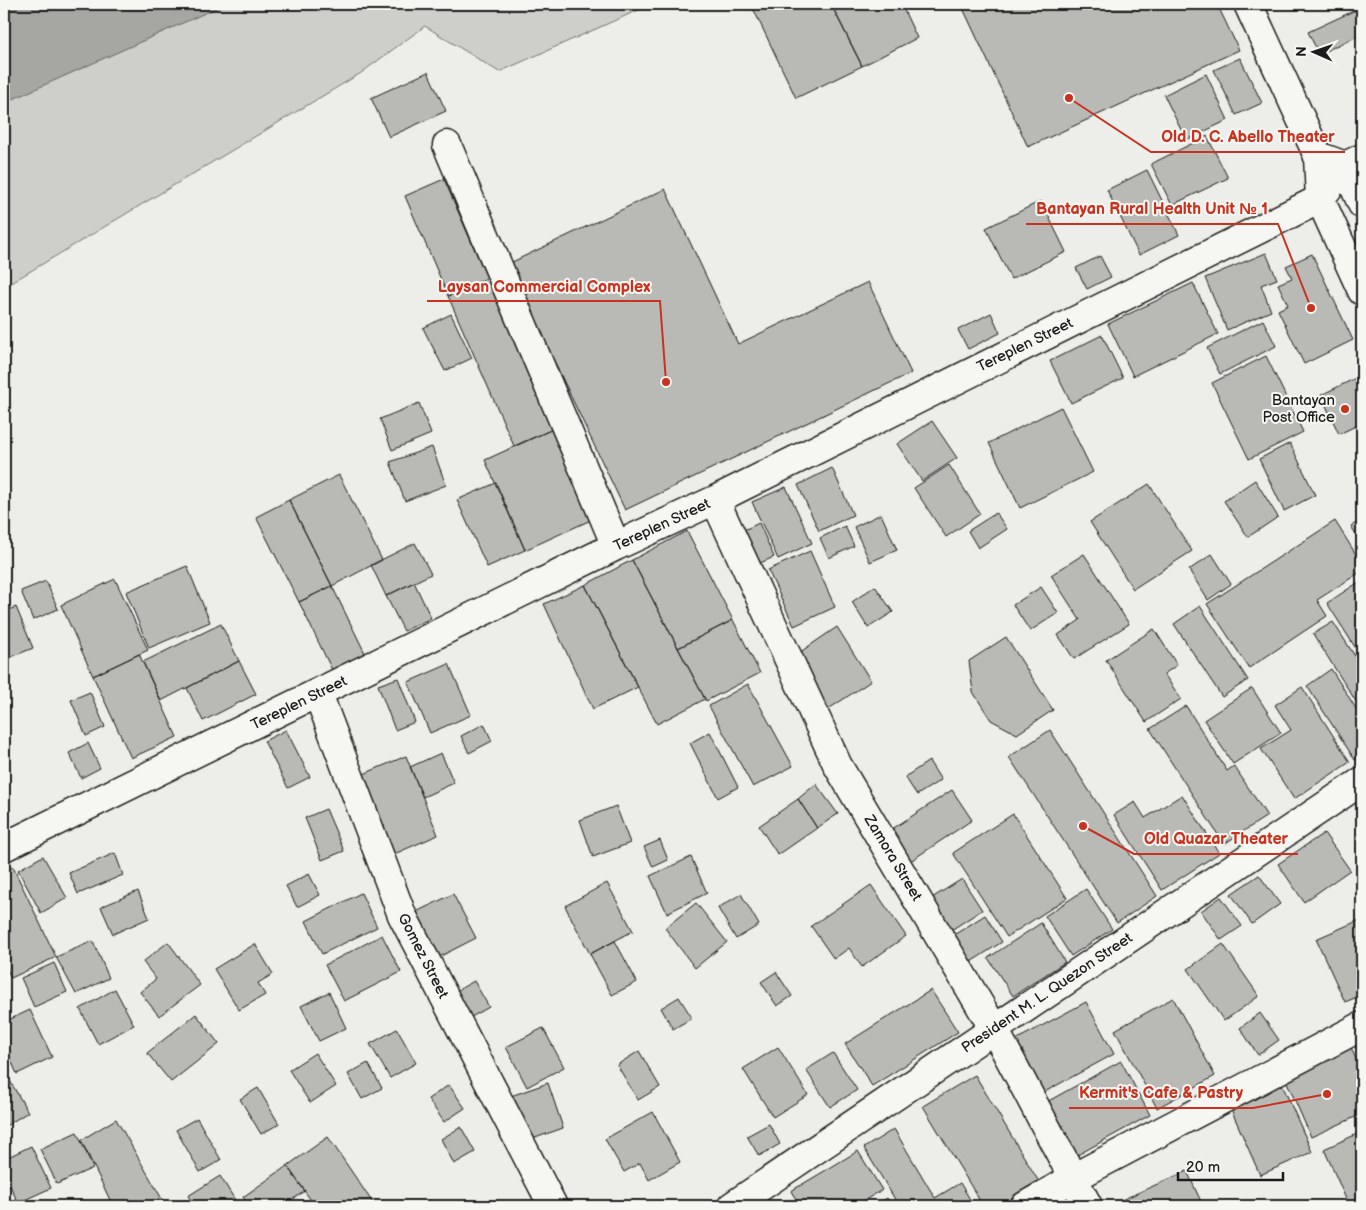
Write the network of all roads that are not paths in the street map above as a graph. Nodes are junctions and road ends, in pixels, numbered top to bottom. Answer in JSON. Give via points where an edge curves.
{"nodes":[{"id":1,"x":1248,"y":4,"type":"edge"},
{"id":2,"x":447,"y":145,"type":"dead end"},
{"id":3,"x":1318,"y":156,"type":"junction"},
{"id":4,"x":1353,"y":162,"type":"edge"},
{"id":5,"x":1320,"y":199,"type":"junction"},
{"id":6,"x":1362,"y":204,"type":"edge"},
{"id":7,"x":1362,"y":291,"type":"edge"},
{"id":8,"x":715,"y":500,"type":"junction"},
{"id":9,"x":616,"y":546,"type":"junction"},
{"id":10,"x":318,"y":694,"type":"junction"},
{"id":11,"x":1362,"y":780,"type":"edge"},
{"id":12,"x":4,"y":848,"type":"edge"},
{"id":13,"x":1362,"y":1026,"type":"edge"},
{"id":14,"x":994,"y":1029,"type":"junction"},
{"id":15,"x":1073,"y":1178,"type":"junction"},
{"id":16,"x":553,"y":1206,"type":"edge"},
{"id":17,"x":732,"y":1206,"type":"edge"},
{"id":18,"x":1025,"y":1206,"type":"edge"},
{"id":19,"x":1088,"y":1206,"type":"edge"}],
"edges":[{"from":1,"to":3,"type":"street"},
{"from":2,"to":9,"type":"street"},
{"from":3,"to":4,"type":"street"},
{"from":3,"to":5,"type":"street"},
{"from":4,"to":5,"type":"street"},
{"from":4,"to":6,"type":"street"},
{"from":5,"to":7,"type":"street"},
{"from":5,"to":8,"type":"street","name":"Tereplen Street"},
{"from":8,"to":9,"type":"street","name":"Tereplen Street"},
{"from":8,"to":14,"type":"street","name":"Zamora Street","via":[[838,766]]},
{"from":9,"to":10,"type":"street","name":"Tereplen Street"},
{"from":10,"to":12,"type":"street","name":"Tereplen Street"},
{"from":10,"to":16,"type":"street","name":"Gomez Street","via":[[402,916]]},
{"from":11,"to":14,"type":"street","name":"President M. L. Quezon Street"},
{"from":13,"to":15,"type":"street"},
{"from":14,"to":15,"type":"street","name":"Zamora Street"},
{"from":14,"to":17,"type":"street","name":"President M. L. Quezon Street"},
{"from":15,"to":18,"type":"street"},
{"from":15,"to":19,"type":"street","name":"Zamora Street"}]}
